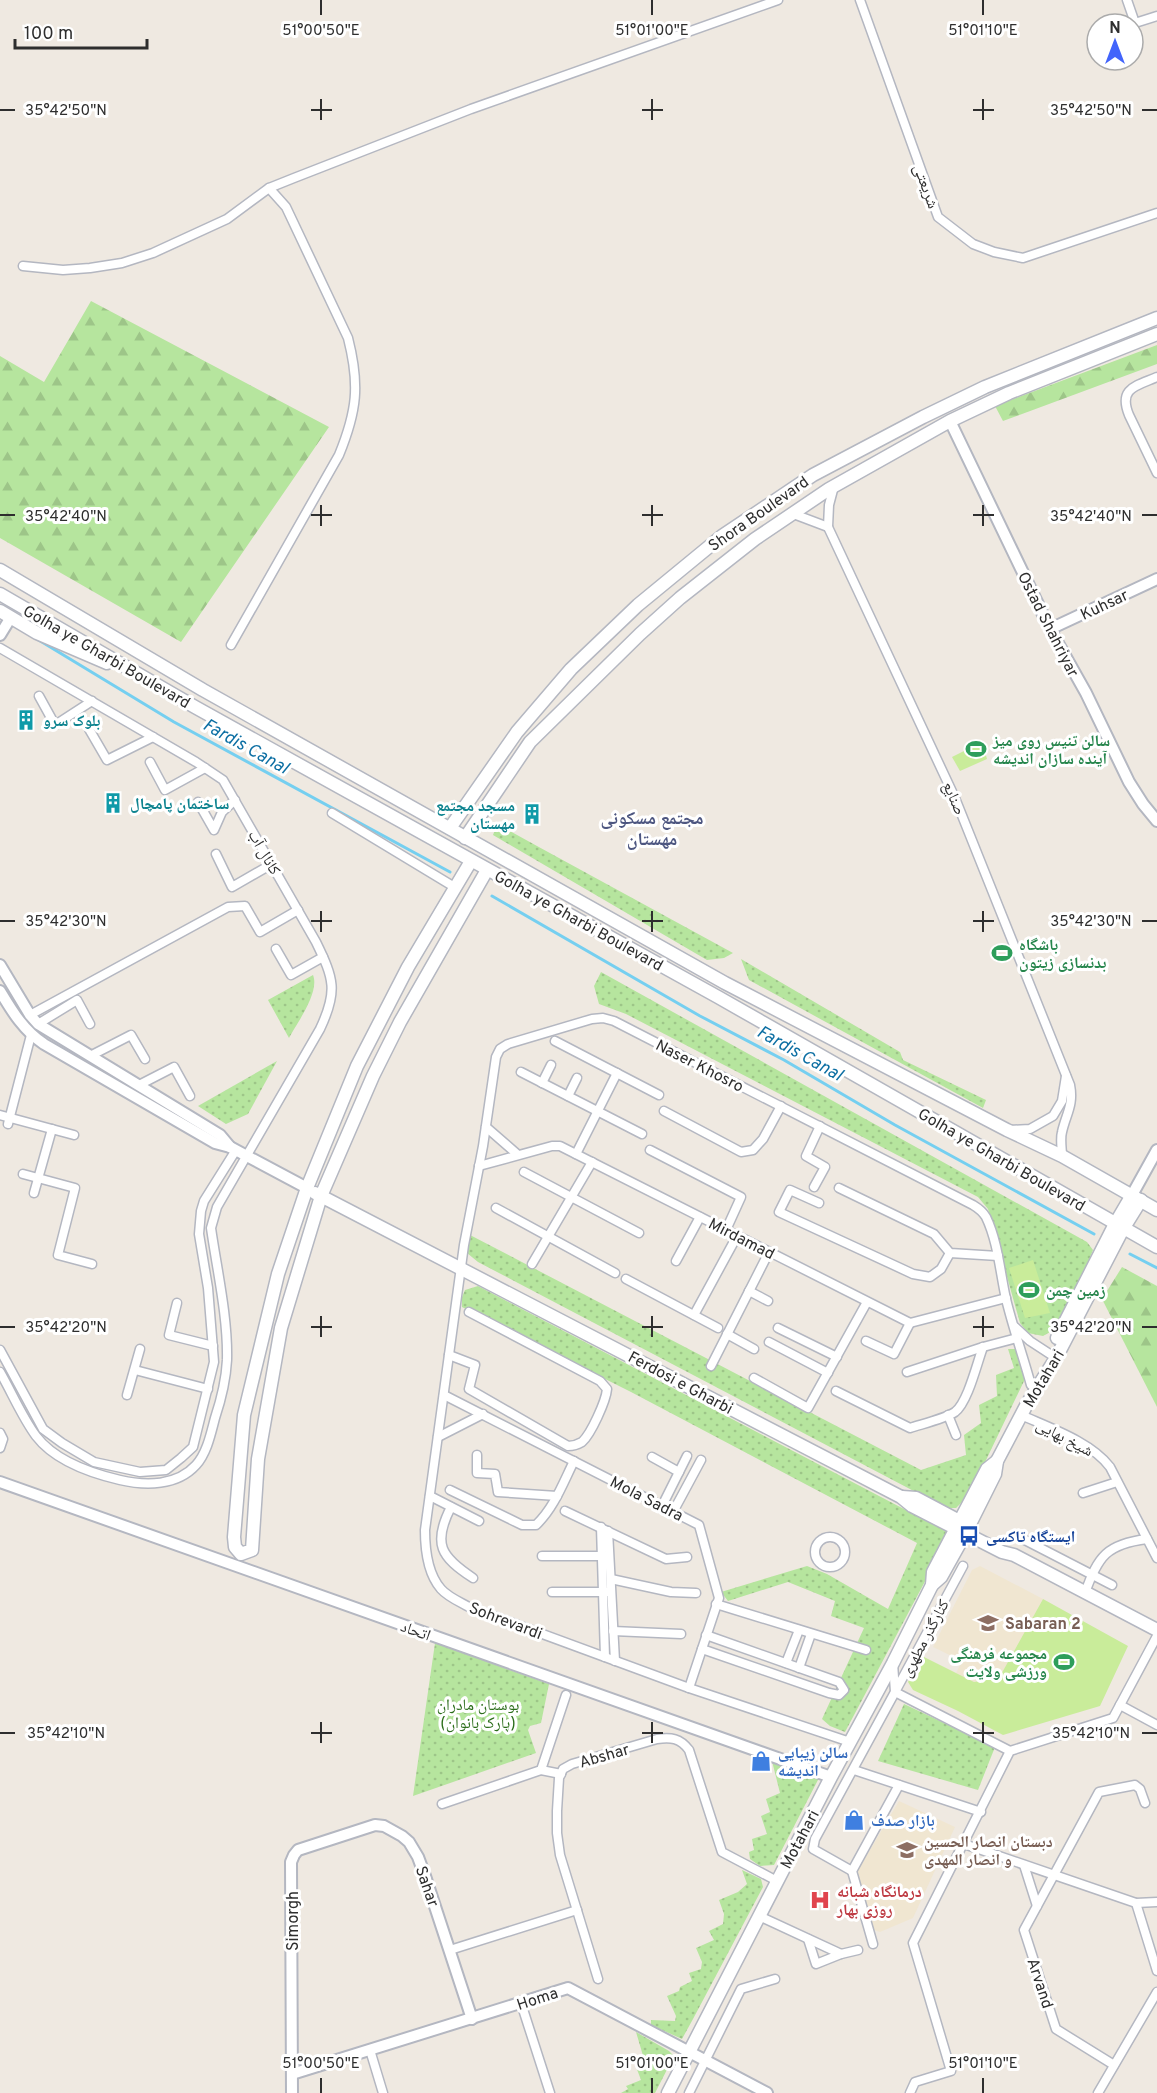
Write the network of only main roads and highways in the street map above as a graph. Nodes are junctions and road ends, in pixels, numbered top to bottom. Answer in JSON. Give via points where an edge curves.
{"nodes":[{"id":1,"x":1157,"y":318,"type":"edge"},
{"id":2,"x":1157,"y":334,"type":"edge"},
{"id":3,"x":0,"y":570,"type":"edge"},
{"id":4,"x":0,"y":594,"type":"edge"},
{"id":5,"x":5,"y":614,"type":"edge"},
{"id":6,"x":141,"y":676,"type":"junction"},
{"id":7,"x":326,"y":759,"type":"junction"},
{"id":8,"x":316,"y":775,"type":"junction"},
{"id":9,"x":450,"y":828,"type":"junction"},
{"id":10,"x":465,"y":838,"type":"junction"},
{"id":11,"x":471,"y":861,"type":"junction"},
{"id":12,"x":487,"y":870,"type":"junction"},
{"id":13,"x":456,"y":888,"type":"junction"},
{"id":14,"x":470,"y":897,"type":"junction"},
{"id":15,"x":611,"y":919,"type":"junction"},
{"id":16,"x":605,"y":934,"type":"junction"},
{"id":17,"x":307,"y":1188,"type":"junction"},
{"id":18,"x":321,"y":1196,"type":"junction"},
{"id":19,"x":1136,"y":1198,"type":"junction"},
{"id":20,"x":1157,"y":1210,"type":"edge"},
{"id":21,"x":1119,"y":1226,"type":"junction"},
{"id":22,"x":1143,"y":1239,"type":"junction"},
{"id":23,"x":1157,"y":1246,"type":"edge"},
{"id":24,"x":1111,"y":1252,"type":"junction"},
{"id":25,"x":1052,"y":1356,"type":"junction"},
{"id":26,"x":963,"y":1528,"type":"junction"},
{"id":27,"x":1157,"y":1630,"type":"edge"},
{"id":28,"x":668,"y":2093,"type":"edge"}],
"edges":[{"from":1,"to":9,"type":"main road","name":"Shora Boulevard","via":[[985,387],[913,422],[813,475],[722,536],[639,605],[571,669],[517,732]]},
{"from":2,"to":10,"type":"main road","name":"Shora Boulevard","via":[[950,421],[834,486],[725,561],[640,634],[530,742]]},
{"from":3,"to":7,"type":"main road","name":"Golha ye Gharbi Boulevard"},
{"from":4,"to":6,"type":"main road","name":"Golha ye Gharbi Boulevard"},
{"from":5,"to":6,"type":"main road","via":[[37,633]]},
{"from":6,"to":8,"type":"main road","name":"Golha ye Gharbi Boulevard"},
{"from":7,"to":8,"type":"main road","via":[[317,760],[313,770]]},
{"from":7,"to":9,"type":"main road","name":"Golha ye Gharbi Boulevard"},
{"from":8,"to":11,"type":"main road","name":"Golha ye Gharbi Boulevard"},
{"from":9,"to":10,"type":"main road","name":"Golha ye Gharbi Boulevard"},
{"from":10,"to":15,"type":"main road","name":"Golha ye Gharbi Boulevard"},
{"from":11,"to":12,"type":"main road","name":"Golha ye Gharbi Boulevard"},
{"from":11,"to":13,"type":"main road"},
{"from":12,"to":14,"type":"main road"},
{"from":12,"to":16,"type":"main road","name":"Golha ye Gharbi Boulevard"},
{"from":13,"to":14,"type":"main road","via":[[466,888]]},
{"from":13,"to":17,"type":"main road","via":[[408,967],[357,1066]]},
{"from":14,"to":18,"type":"main road","via":[[395,1031]]},
{"from":15,"to":16,"type":"main road","via":[[613,932]]},
{"from":15,"to":19,"type":"main road","name":"Golha ye Gharbi Boulevard","via":[[725,983]]},
{"from":16,"to":21,"type":"main road","name":"Golha ye Gharbi Boulevard"},
{"from":17,"to":18,"type":"main road","name":"Ferdosi e Gharbi"},
{"from":17,"to":18,"type":"main road","via":[[278,1274],[244,1415],[234,1537],[241,1554],[252,1550],[258,1459],[281,1328]]},
{"from":18,"to":26,"type":"main road","name":"Ferdosi e Gharbi","via":[[912,1506]]},
{"from":19,"to":20,"type":"main road","name":"Golha ye Gharbi Boulevard"},
{"from":19,"to":21,"type":"main road","name":"Motahari"},
{"from":21,"to":22,"type":"main road","name":"Golha ye Gharbi Boulevard"},
{"from":21,"to":24,"type":"main road","name":"Motahari"},
{"from":21,"to":25,"type":"main road"},
{"from":22,"to":23,"type":"main road","name":"Golha ye Gharbi Boulevard"},
{"from":22,"to":24,"type":"main road","via":[[1126,1241]]},
{"from":24,"to":25,"type":"main road","name":"Motahari"},
{"from":25,"to":26,"type":"main road","name":"Motahari","via":[[997,1461],[995,1474]]},
{"from":26,"to":27,"type":"main road","name":"Ferdosi e Gharbi","via":[[1002,1552]]},
{"from":26,"to":28,"type":"main road","name":"Motahari","via":[[941,1577],[932,1585]]}]}
